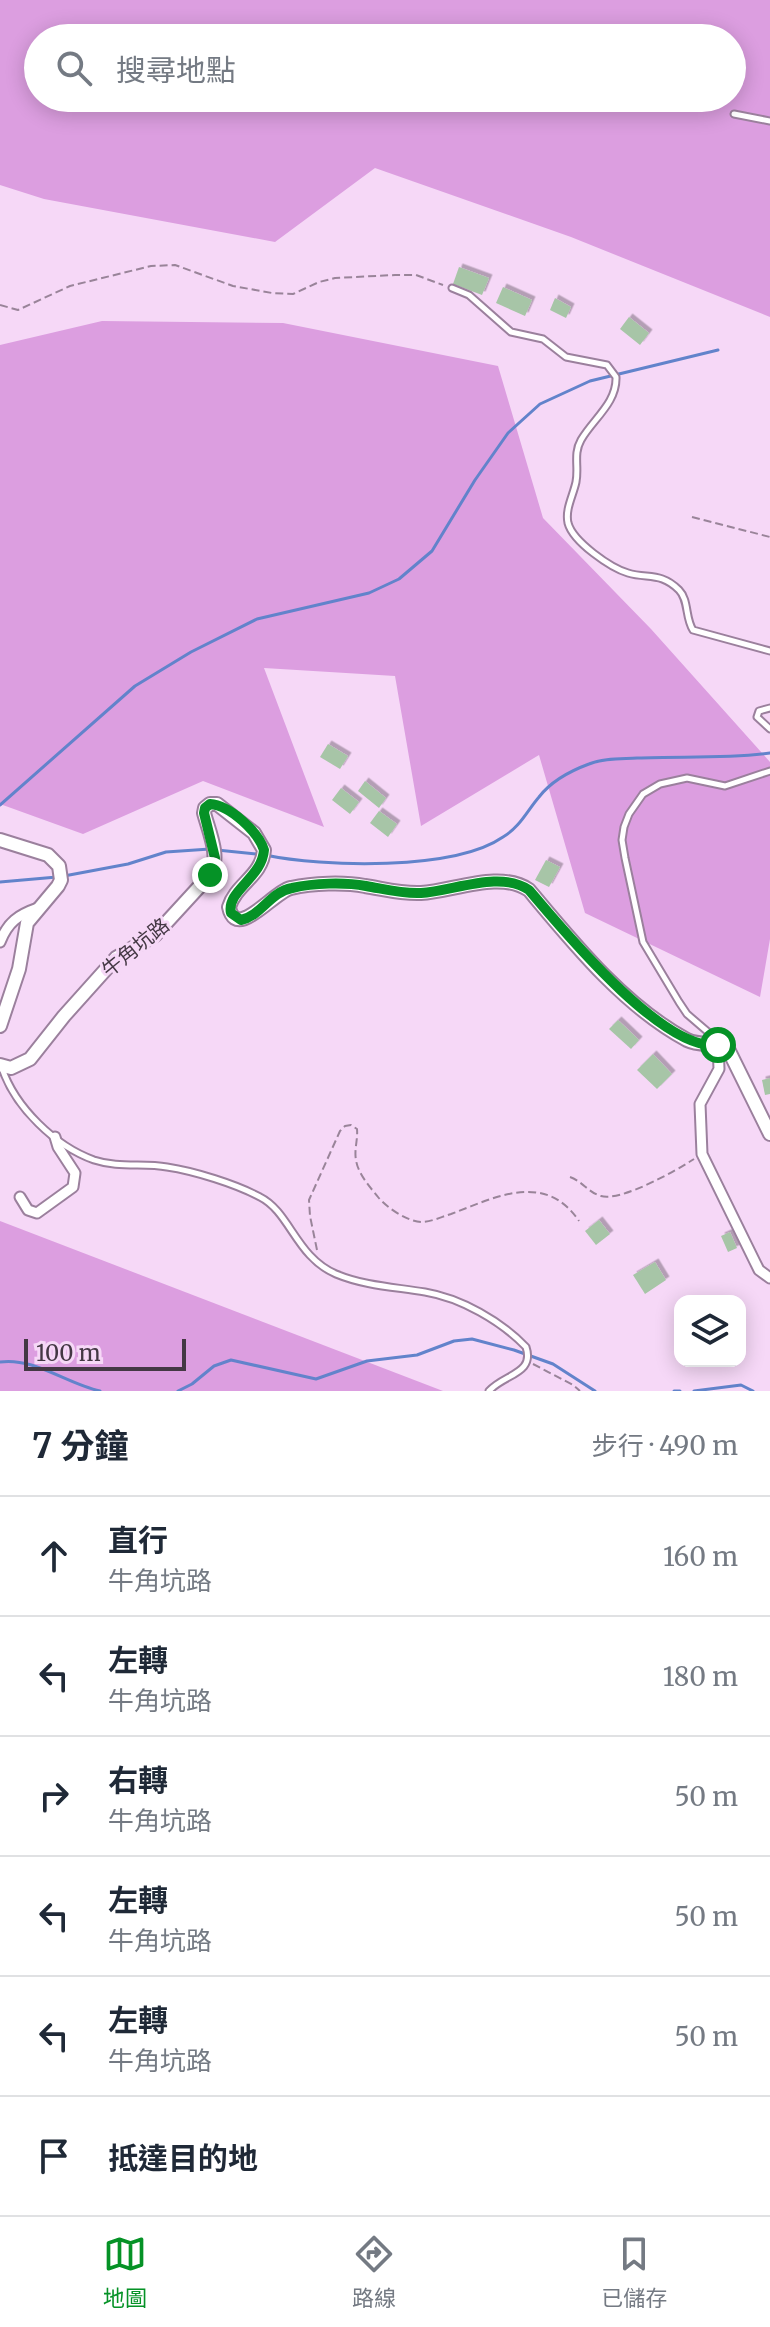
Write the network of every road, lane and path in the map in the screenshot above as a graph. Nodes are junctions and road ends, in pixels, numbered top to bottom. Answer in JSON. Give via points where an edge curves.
{"nodes":[{"id":1,"x":734,"y":114,"type":"dead end"},
{"id":2,"x":770,"y":121,"type":"edge"},
{"id":3,"x":452,"y":288,"type":"joint"},
{"id":4,"x":0,"y":305,"type":"edge"},
{"id":5,"x":692,"y":517,"type":"dead end"},
{"id":6,"x":770,"y":537,"type":"edge"},
{"id":7,"x":770,"y":651,"type":"edge"},
{"id":8,"x":770,"y":708,"type":"edge"},
{"id":9,"x":770,"y":729,"type":"edge"},
{"id":10,"x":770,"y":771,"type":"edge"},
{"id":11,"x":0,"y":840,"type":"edge"},
{"id":12,"x":38,"y":908,"type":"junction"},
{"id":13,"x":0,"y":942,"type":"edge"},
{"id":14,"x":0,"y":1026,"type":"edge"},
{"id":15,"x":713,"y":1045,"type":"junction"},
{"id":16,"x":1,"y":1066,"type":"edge"},
{"id":17,"x":770,"y":1134,"type":"edge"},
{"id":18,"x":55,"y":1137,"type":"junction"},
{"id":19,"x":702,"y":1154,"type":"junction"},
{"id":20,"x":570,"y":1177,"type":"dead end"},
{"id":21,"x":20,"y":1197,"type":"dead end"},
{"id":22,"x":579,"y":1221,"type":"dead end"},
{"id":23,"x":322,"y":1266,"type":"junction"},
{"id":24,"x":770,"y":1278,"type":"edge"},
{"id":25,"x":528,"y":1362,"type":"junction"},
{"id":26,"x":489,"y":1391,"type":"edge"},
{"id":27,"x":580,"y":1391,"type":"edge"}],
"edges":[{"from":1,"to":2,"type":"lane"},
{"from":3,"to":4,"type":"path","via":[[416,275],[395,275],[335,278],[293,294],[272,293],[233,286],[193,269],[163,266],[70,286],[18,310]]},
{"from":3,"to":7,"type":"lane","via":[[469,295],[511,332],[543,339],[566,357],[607,365],[616,377],[614,394],[576,451],[567,521],[577,539],[625,572],[655,575],[676,588],[693,630]]},
{"from":5,"to":6,"type":"path"},
{"from":8,"to":9,"type":"lane","via":[[757,717]]},
{"from":10,"to":15,"type":"lane","via":[[725,786],[687,778],[660,784],[643,794],[624,827],[623,849],[643,942],[687,1014],[710,1035]]},
{"from":11,"to":12,"type":"street","via":[[48,855],[59,866],[58,886]]},
{"from":12,"to":13,"type":"street","via":[[13,920]]},
{"from":12,"to":14,"type":"street","via":[[27,923]]},
{"from":15,"to":16,"type":"street","name":"牛角坑路","via":[[685,1039],[641,1007],[520,884],[494,882],[421,893],[348,884],[291,888],[248,919],[235,918],[229,907],[232,899],[259,869],[264,850],[254,833],[226,809],[210,804],[204,813],[215,858],[210,875],[155,935],[116,958],[30,1059],[11,1068]]},
{"from":15,"to":17,"type":"street","name":"牛角坑路","via":[[733,1055]]},
{"from":15,"to":19,"type":"street","via":[[719,1069],[700,1104]]},
{"from":16,"to":18,"type":"lane","via":[[15,1097]]},
{"from":18,"to":21,"type":"street","via":[[75,1173],[73,1187],[37,1213]]},
{"from":18,"to":23,"type":"lane","via":[[94,1160],[168,1167],[263,1198]]},
{"from":19,"to":20,"type":"path","via":[[607,1198]]},
{"from":19,"to":24,"type":"street","via":[[759,1270]]},
{"from":22,"to":23,"type":"path","via":[[560,1200],[524,1191],[432,1221],[412,1220],[370,1188],[356,1161],[357,1129],[345,1126],[309,1200]]},
{"from":23,"to":25,"type":"lane","via":[[373,1285],[456,1302],[519,1340]]},
{"from":25,"to":26,"type":"lane"},
{"from":25,"to":27,"type":"path"}]}
